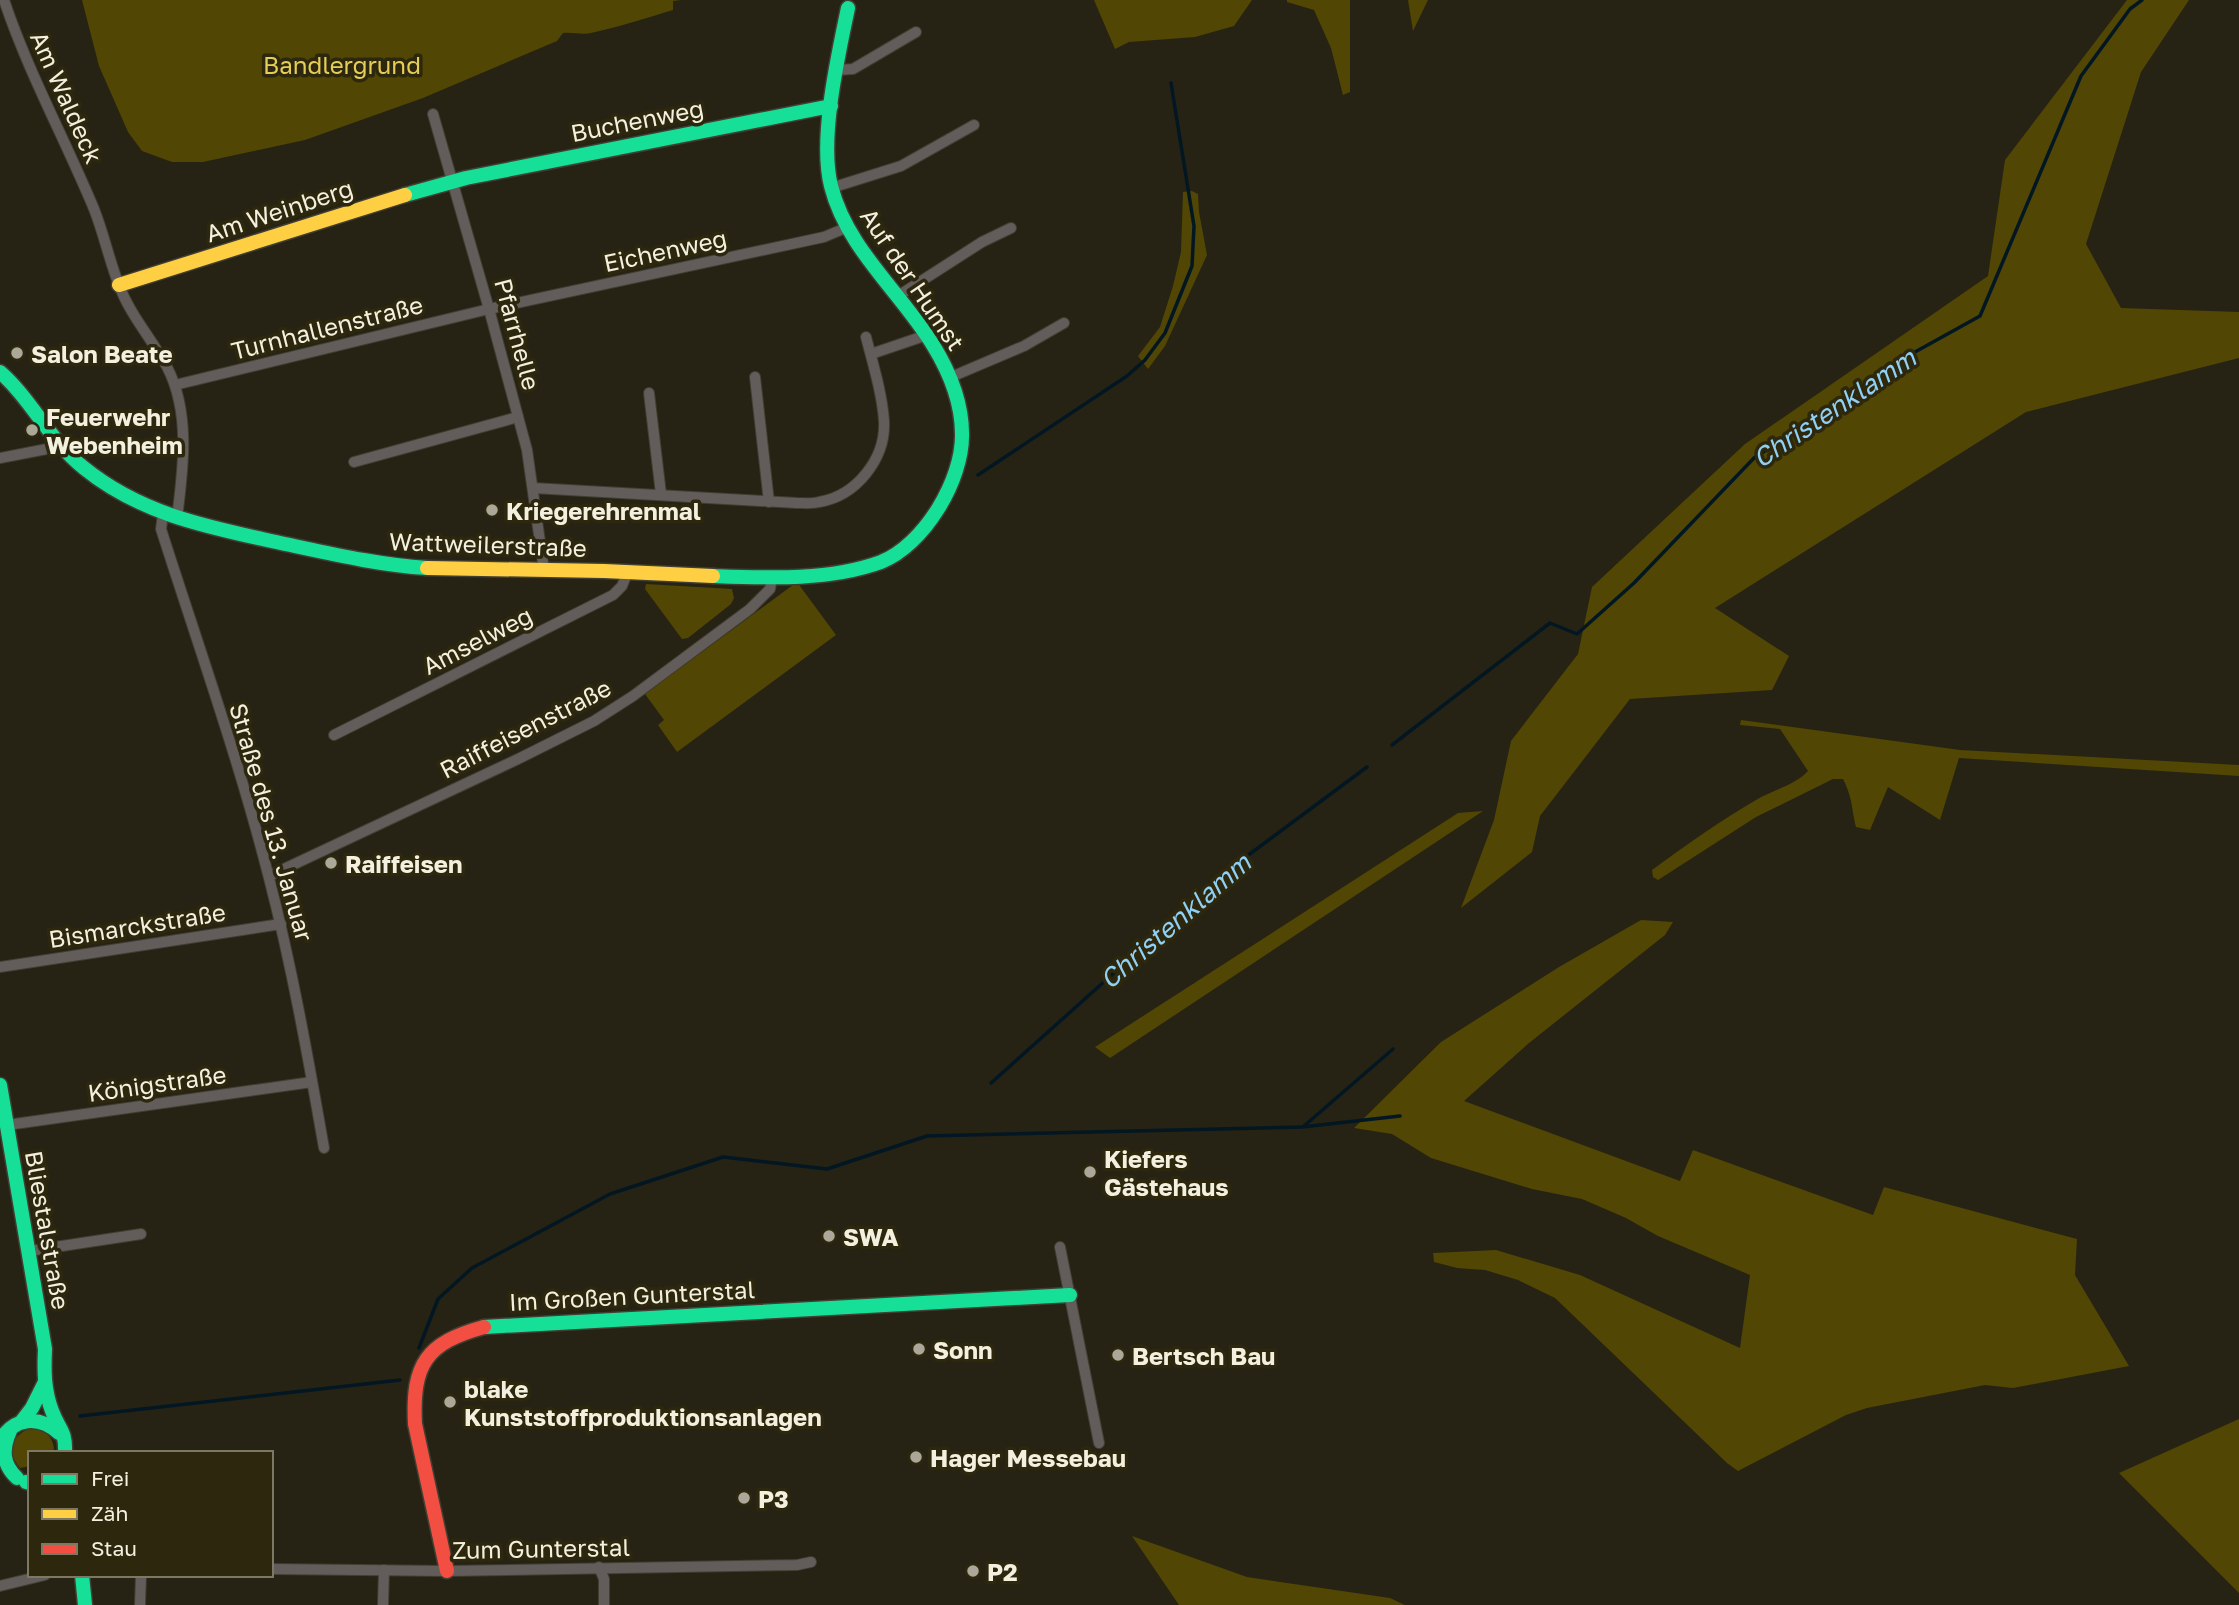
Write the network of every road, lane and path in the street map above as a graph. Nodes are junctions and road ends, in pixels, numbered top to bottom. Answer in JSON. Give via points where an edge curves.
{"nodes":[{"id":1,"x":4,"y":0,"type":"edge"},
{"id":2,"x":848,"y":8,"type":"dead end"},
{"id":3,"x":916,"y":32,"type":"dead end"},
{"id":4,"x":837,"y":70,"type":"junction"},
{"id":5,"x":831,"y":106,"type":"junction"},
{"id":6,"x":433,"y":114,"type":"dead end"},
{"id":7,"x":974,"y":125,"type":"dead end"},
{"id":8,"x":453,"y":181,"type":"junction"},
{"id":9,"x":831,"y":188,"type":"junction"},
{"id":10,"x":848,"y":227,"type":"junction"},
{"id":11,"x":1011,"y":228,"type":"dead end"},
{"id":12,"x":119,"y":285,"type":"junction"},
{"id":13,"x":898,"y":296,"type":"junction"},
{"id":14,"x":489,"y":309,"type":"junction"},
{"id":15,"x":1064,"y":323,"type":"dead end"},
{"id":16,"x":927,"y":335,"type":"junction"},
{"id":17,"x":866,"y":337,"type":"dead end"},
{"id":18,"x":870,"y":354,"type":"junction"},
{"id":19,"x":0,"y":372,"type":"edge"},
{"id":20,"x":755,"y":377,"type":"dead end"},
{"id":21,"x":951,"y":377,"type":"junction"},
{"id":22,"x":174,"y":385,"type":"junction"},
{"id":23,"x":649,"y":393,"type":"dead end"},
{"id":24,"x":518,"y":417,"type":"junction"},
{"id":25,"x":61,"y":446,"type":"junction"},
{"id":26,"x":0,"y":458,"type":"edge"},
{"id":27,"x":354,"y":462,"type":"dead end"},
{"id":28,"x":534,"y":488,"type":"junction"},
{"id":29,"x":661,"y":494,"type":"junction"},
{"id":30,"x":769,"y":502,"type":"junction"},
{"id":31,"x":170,"y":516,"type":"junction"},
{"id":32,"x":544,"y":570,"type":"junction"},
{"id":33,"x":628,"y":571,"type":"junction"},
{"id":34,"x":813,"y":575,"type":"joint"},
{"id":35,"x":772,"y":578,"type":"junction"},
{"id":36,"x":334,"y":735,"type":"dead end"},
{"id":37,"x":269,"y":876,"type":"junction"},
{"id":38,"x":281,"y":924,"type":"junction"},
{"id":39,"x":0,"y":967,"type":"edge"},
{"id":40,"x":312,"y":1082,"type":"junction"},
{"id":41,"x":0,"y":1085,"type":"edge"},
{"id":42,"x":7,"y":1125,"type":"junction"},
{"id":43,"x":324,"y":1148,"type":"dead end"},
{"id":44,"x":141,"y":1234,"type":"dead end"},
{"id":45,"x":1060,"y":1247,"type":"dead end"},
{"id":46,"x":29,"y":1251,"type":"junction"},
{"id":47,"x":1070,"y":1294,"type":"junction"},
{"id":48,"x":44,"y":1384,"type":"junction"},
{"id":49,"x":18,"y":1424,"type":"junction"},
{"id":50,"x":0,"y":1441,"type":"edge"},
{"id":51,"x":1099,"y":1443,"type":"dead end"},
{"id":52,"x":65,"y":1450,"type":"edge"},
{"id":53,"x":0,"y":1476,"type":"edge"},
{"id":54,"x":26,"y":1481,"type":"edge"},
{"id":55,"x":811,"y":1562,"type":"dead end"},
{"id":56,"x":599,"y":1567,"type":"junction"},
{"id":57,"x":273,"y":1569,"type":"edge"},
{"id":58,"x":384,"y":1570,"type":"junction"},
{"id":59,"x":447,"y":1571,"type":"junction"},
{"id":60,"x":37,"y":1577,"type":"edge"},
{"id":61,"x":82,"y":1577,"type":"edge"},
{"id":62,"x":141,"y":1577,"type":"edge"},
{"id":63,"x":0,"y":1586,"type":"edge"},
{"id":64,"x":85,"y":1605,"type":"edge"},
{"id":65,"x":140,"y":1605,"type":"edge"},
{"id":66,"x":383,"y":1605,"type":"edge"},
{"id":67,"x":604,"y":1605,"type":"edge"}],
"edges":[{"from":1,"to":12,"type":"street","name":"Am Waldeck","via":[[95,210]]},
{"from":2,"to":4,"type":"street","name":"Auf der Humst"},
{"from":3,"to":4,"type":"street","via":[[853,69]]},
{"from":4,"to":5,"type":"street","name":"Auf der Humst"},
{"from":5,"to":8,"type":"street","name":"Buchenweg"},
{"from":5,"to":9,"type":"street","name":"Auf der Humst","via":[[826,151]]},
{"from":6,"to":8,"type":"street","name":"Pfarrhelle"},
{"from":7,"to":9,"type":"street","via":[[901,166]]},
{"from":8,"to":12,"type":"street","name":"Am Weinberg"},
{"from":8,"to":14,"type":"street","name":"Pfarrhelle"},
{"from":9,"to":10,"type":"street","name":"Auf der Humst"},
{"from":10,"to":13,"type":"street","name":"Auf der Humst"},
{"from":10,"to":14,"type":"street","name":"Eichenweg","via":[[824,237]]},
{"from":11,"to":13,"type":"street"},
{"from":12,"to":22,"type":"street","name":"Am Waldeck"},
{"from":13,"to":16,"type":"street","name":"Auf der Humst"},
{"from":14,"to":22,"type":"street","name":"Turnhallenstraße"},
{"from":14,"to":24,"type":"street","name":"Pfarrhelle"},
{"from":15,"to":21,"type":"street","via":[[1024,346]]},
{"from":16,"to":18,"type":"street"},
{"from":16,"to":21,"type":"street","name":"Auf der Humst"},
{"from":17,"to":18,"type":"street"},
{"from":18,"to":30,"type":"street","via":[[884,424],[874,463],[863,479],[833,498],[818,503]]},
{"from":19,"to":25,"type":"street","name":"Wattweilerstraße","via":[[30,401]]},
{"from":20,"to":30,"type":"street"},
{"from":21,"to":34,"type":"street","name":"Auf der Humst","via":[[962,446],[930,521],[911,545],[894,556]]},
{"from":22,"to":31,"type":"street","name":"Straße des 13. Januar","via":[[183,457]]},
{"from":23,"to":29,"type":"street"},
{"from":24,"to":27,"type":"street"},
{"from":24,"to":28,"type":"street","name":"Pfarrhelle"},
{"from":25,"to":26,"type":"street"},
{"from":25,"to":31,"type":"street","name":"Wattweilerstraße","via":[[123,494]]},
{"from":28,"to":29,"type":"street"},
{"from":28,"to":32,"type":"street","name":"Pfarrhelle"},
{"from":29,"to":30,"type":"street"},
{"from":31,"to":32,"type":"street","name":"Wattweilerstraße","via":[[219,531],[378,562]]},
{"from":31,"to":37,"type":"street","name":"Straße des 13. Januar","via":[[162,529]]},
{"from":32,"to":33,"type":"street","name":"Wattweilerstraße"},
{"from":33,"to":35,"type":"street","name":"Wattweilerstraße"},
{"from":33,"to":36,"type":"street","name":"Amselweg","via":[[613,595]]},
{"from":34,"to":35,"type":"street","name":"Wattweilerstraße"},
{"from":35,"to":37,"type":"street","name":"Raiffeisenstraße","via":[[770,589],[750,609],[594,721]]},
{"from":37,"to":38,"type":"street","name":"Straße des 13. Januar"},
{"from":38,"to":39,"type":"street","name":"Bismarckstraße"},
{"from":38,"to":40,"type":"street","name":"Straße des 13. Januar"},
{"from":40,"to":42,"type":"street","name":"Königstraße"},
{"from":40,"to":43,"type":"street","name":"Straße des 13. Januar"},
{"from":41,"to":42,"type":"street","name":"Bliestalstraße"},
{"from":42,"to":46,"type":"street","name":"Bliestalstraße"},
{"from":44,"to":46,"type":"street"},
{"from":45,"to":47,"type":"street"},
{"from":46,"to":48,"type":"street","name":"Bliestalstraße","via":[[45,1349]]},
{"from":47,"to":51,"type":"street"},
{"from":47,"to":59,"type":"street","name":"Im Großen Gunterstal","via":[[491,1325],[450,1337],[426,1358],[412,1401]]},
{"from":48,"to":49,"type":"street"},
{"from":48,"to":52,"type":"street","via":[[66,1437]]},
{"from":49,"to":50,"type":"street","via":[[4,1432]]},
{"from":49,"to":52,"type":"street","via":[[35,1419],[49,1423],[59,1433]]},
{"from":49,"to":54,"type":"street","via":[[3,1452],[4,1462],[8,1471]]},
{"from":53,"to":54,"type":"street"},
{"from":55,"to":56,"type":"street","name":"Zum Gunterstal"},
{"from":56,"to":59,"type":"street","name":"Zum Gunterstal"},
{"from":56,"to":67,"type":"street"},
{"from":57,"to":58,"type":"street","name":"Zum Gunterstal"},
{"from":58,"to":59,"type":"street","name":"Zum Gunterstal"},
{"from":58,"to":66,"type":"street"},
{"from":60,"to":63,"type":"street"},
{"from":61,"to":64,"type":"street"},
{"from":62,"to":65,"type":"street"}]}
